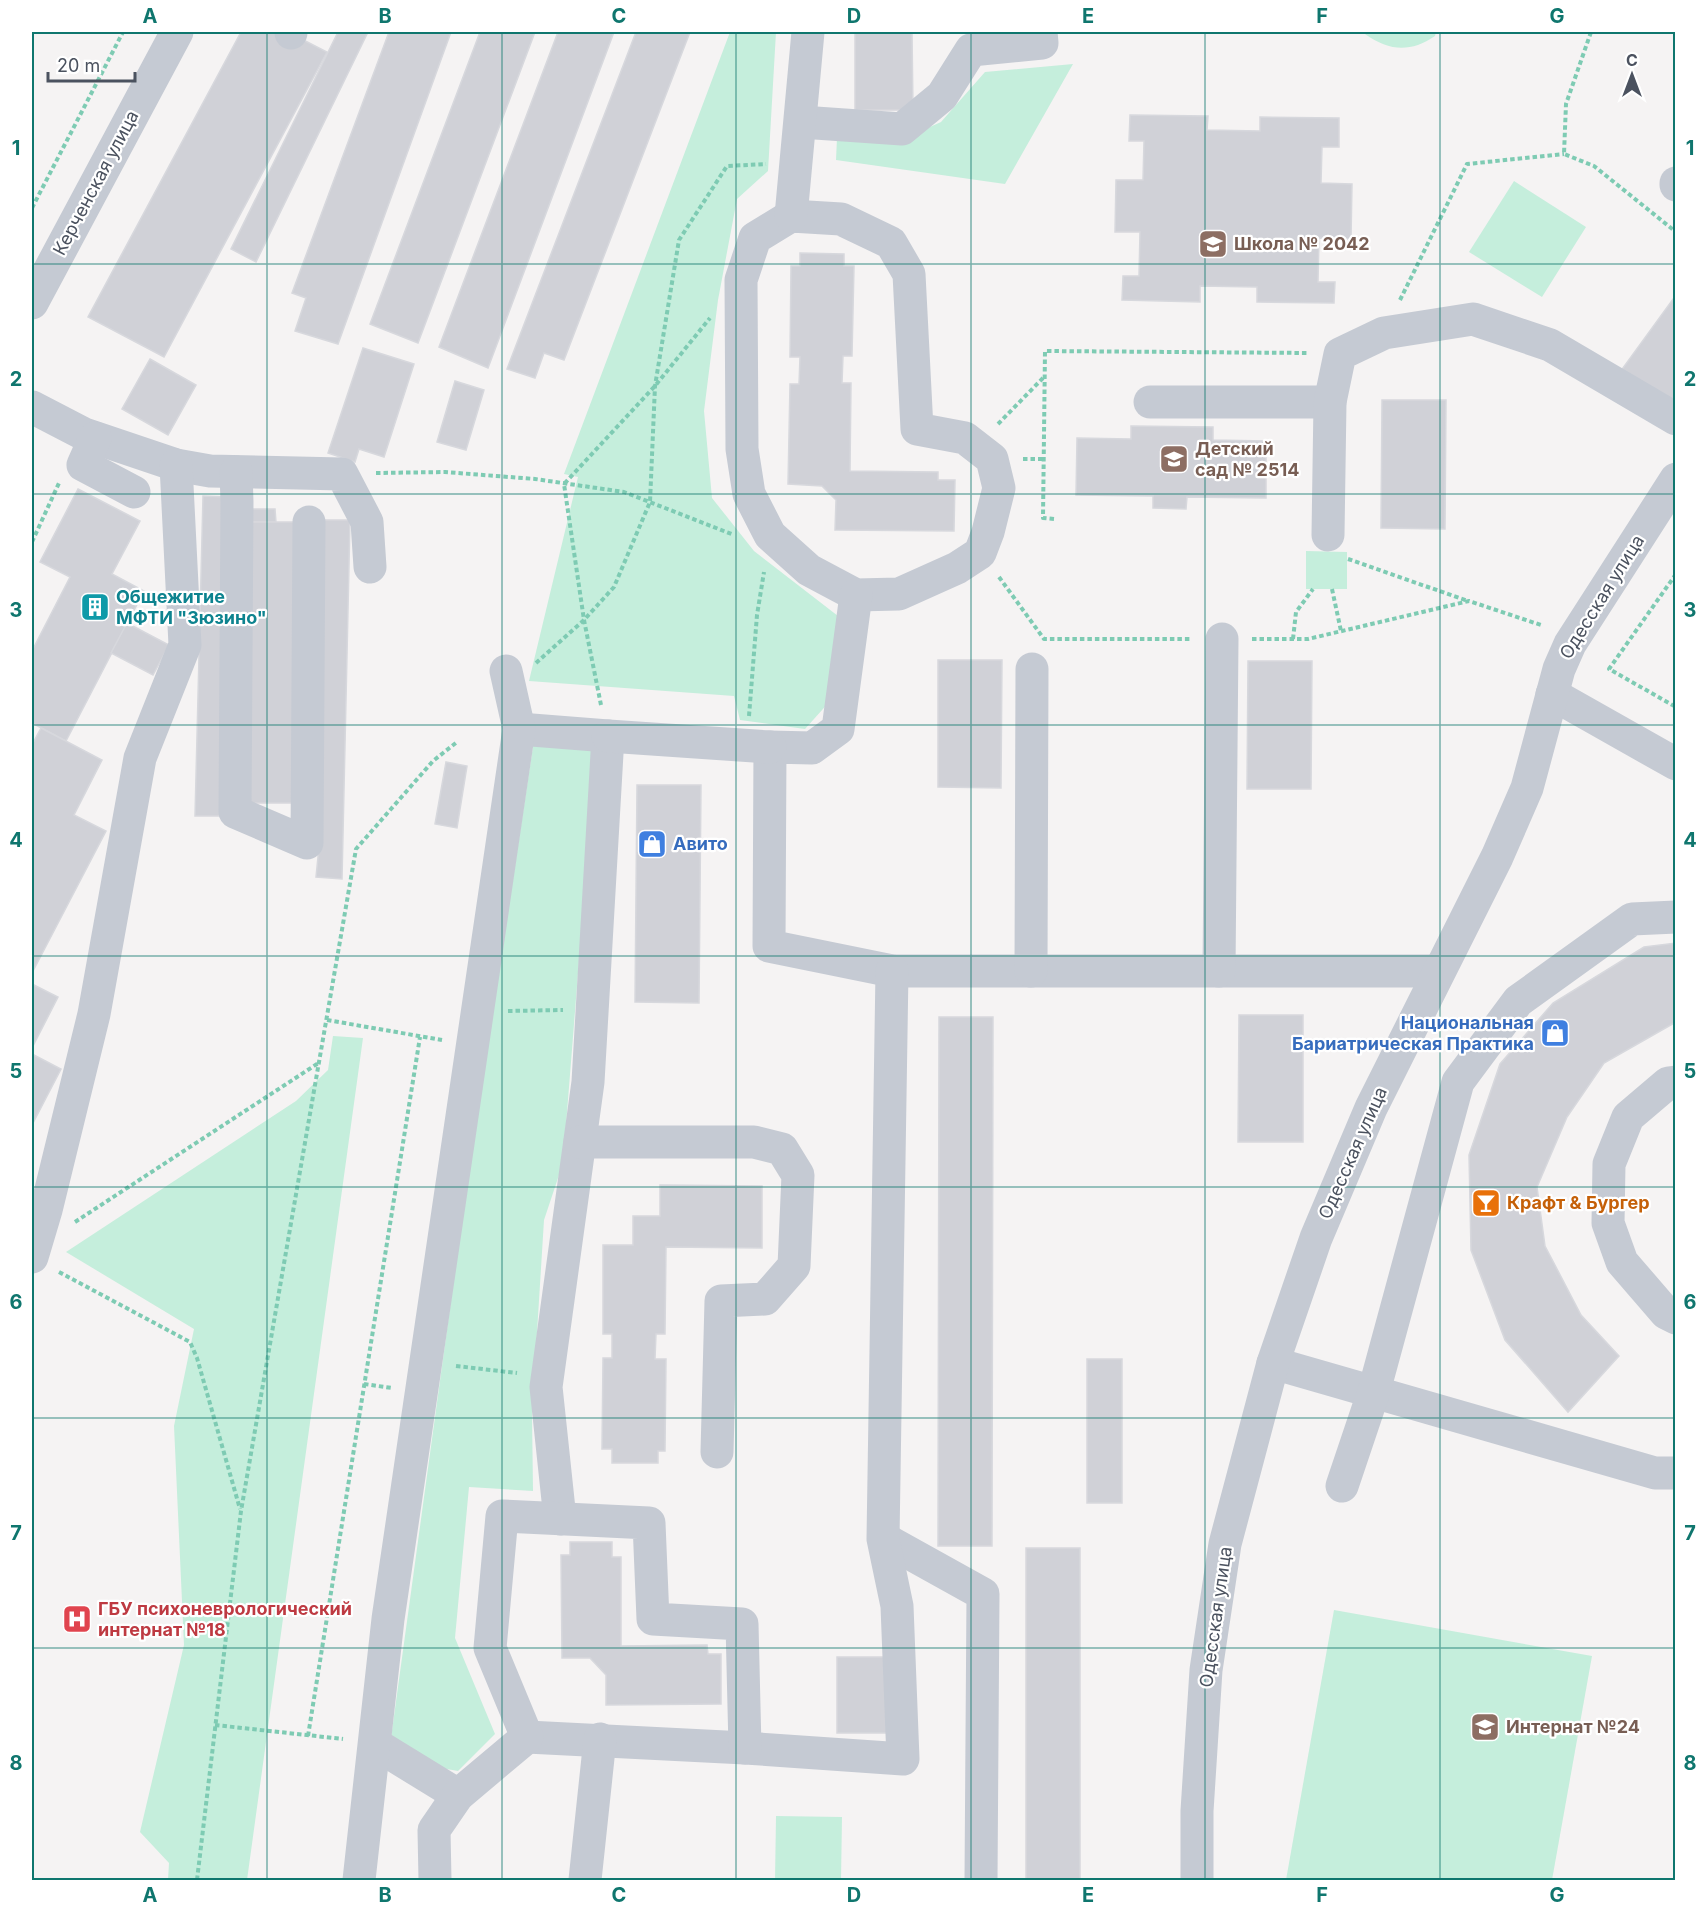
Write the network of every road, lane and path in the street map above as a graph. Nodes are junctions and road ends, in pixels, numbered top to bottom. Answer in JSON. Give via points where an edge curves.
{"nodes":[{"id":1,"x":123,"y":32,"type":"edge"},
{"id":2,"x":177,"y":32,"type":"edge"},
{"id":3,"x":808,"y":32,"type":"edge"},
{"id":4,"x":1041,"y":32,"type":"edge"},
{"id":5,"x":1590,"y":32,"type":"edge"},
{"id":6,"x":801,"y":122,"type":"junction"},
{"id":7,"x":1563,"y":154,"type":"junction"},
{"id":8,"x":796,"y":163,"type":"junction"},
{"id":9,"x":32,"y":208,"type":"edge"},
{"id":10,"x":791,"y":216,"type":"junction"},
{"id":11,"x":1676,"y":232,"type":"edge"},
{"id":12,"x":741,"y":280,"type":"junction"},
{"id":13,"x":32,"y":303,"type":"edge"},
{"id":14,"x":1384,"y":333,"type":"junction"},
{"id":15,"x":1044,"y":378,"type":"dead end"},
{"id":16,"x":655,"y":386,"type":"junction"},
{"id":17,"x":1150,"y":402,"type":"dead end"},
{"id":18,"x":1330,"y":402,"type":"junction"},
{"id":19,"x":32,"y":407,"type":"edge"},
{"id":20,"x":1676,"y":419,"type":"edge"},
{"id":21,"x":95,"y":438,"type":"junction"},
{"id":22,"x":976,"y":446,"type":"junction"},
{"id":23,"x":176,"y":465,"type":"junction"},
{"id":24,"x":236,"y":472,"type":"junction"},
{"id":25,"x":342,"y":474,"type":"junction"},
{"id":26,"x":1676,"y":479,"type":"edge"},
{"id":27,"x":61,"y":480,"type":"dead end"},
{"id":28,"x":564,"y":484,"type":"junction"},
{"id":29,"x":134,"y":492,"type":"dead end"},
{"id":30,"x":650,"y":502,"type":"junction"},
{"id":31,"x":309,"y":522,"type":"dead end"},
{"id":32,"x":770,"y":535,"type":"junction"},
{"id":33,"x":32,"y":542,"type":"edge"},
{"id":34,"x":1338,"y":547,"type":"joint"},
{"id":35,"x":370,"y":567,"type":"dead end"},
{"id":36,"x":1676,"y":574,"type":"edge"},
{"id":37,"x":1313,"y":588,"type":"dead end"},
{"id":38,"x":1332,"y":588,"type":"dead end"},
{"id":39,"x":856,"y":595,"type":"junction"},
{"id":40,"x":1469,"y":601,"type":"dead end"},
{"id":41,"x":584,"y":620,"type":"junction"},
{"id":42,"x":1341,"y":631,"type":"dead end"},
{"id":43,"x":1222,"y":639,"type":"dead end"},
{"id":44,"x":1293,"y":639,"type":"dead end"},
{"id":45,"x":1032,"y":669,"type":"dead end"},
{"id":46,"x":506,"y":671,"type":"joint"},
{"id":47,"x":1552,"y":694,"type":"junction"},
{"id":48,"x":1676,"y":707,"type":"edge"},
{"id":49,"x":519,"y":729,"type":"junction"},
{"id":50,"x":608,"y":736,"type":"junction"},
{"id":51,"x":457,"y":742,"type":"dead end"},
{"id":52,"x":758,"y":746,"type":"junction"},
{"id":53,"x":1676,"y":764,"type":"edge"},
{"id":54,"x":1676,"y":917,"type":"edge"},
{"id":55,"x":892,"y":971,"type":"junction"},
{"id":56,"x":1031,"y":971,"type":"junction"},
{"id":57,"x":1220,"y":971,"type":"junction"},
{"id":58,"x":1438,"y":971,"type":"junction"},
{"id":59,"x":592,"y":1009,"type":"junction"},
{"id":60,"x":477,"y":1012,"type":"junction"},
{"id":61,"x":327,"y":1020,"type":"junction"},
{"id":62,"x":420,"y":1036,"type":"junction"},
{"id":63,"x":453,"y":1042,"type":"dead end"},
{"id":64,"x":320,"y":1061,"type":"junction"},
{"id":65,"x":1676,"y":1082,"type":"edge"},
{"id":66,"x":580,"y":1142,"type":"junction"},
{"id":67,"x":33,"y":1252,"type":"edge"},
{"id":68,"x":1676,"y":1318,"type":"edge"},
{"id":69,"x":426,"y":1362,"type":"junction"},
{"id":70,"x":1273,"y":1363,"type":"junction"},
{"id":71,"x":548,"y":1377,"type":"junction"},
{"id":72,"x":364,"y":1384,"type":"junction"},
{"id":73,"x":396,"y":1389,"type":"dead end"},
{"id":74,"x":1374,"y":1391,"type":"junction"},
{"id":75,"x":717,"y":1452,"type":"dead end"},
{"id":76,"x":1676,"y":1473,"type":"edge"},
{"id":77,"x":1342,"y":1486,"type":"dead end"},
{"id":78,"x":241,"y":1511,"type":"junction"},
{"id":79,"x":560,"y":1519,"type":"junction"},
{"id":80,"x":884,"y":1539,"type":"junction"},
{"id":81,"x":215,"y":1725,"type":"junction"},
{"id":82,"x":308,"y":1736,"type":"junction"},
{"id":83,"x":527,"y":1737,"type":"junction"},
{"id":84,"x":600,"y":1739,"type":"junction"},
{"id":85,"x":360,"y":1742,"type":"junction"},
{"id":86,"x":745,"y":1748,"type":"junction"},
{"id":87,"x":458,"y":1795,"type":"junction"},
{"id":88,"x":197,"y":1881,"type":"edge"},
{"id":89,"x":359,"y":1881,"type":"edge"},
{"id":90,"x":435,"y":1881,"type":"edge"},
{"id":91,"x":585,"y":1881,"type":"edge"},
{"id":92,"x":981,"y":1881,"type":"edge"},
{"id":93,"x":1197,"y":1881,"type":"edge"}],
"edges":[{"from":1,"to":9,"type":"path"},
{"from":2,"to":13,"type":"street","name":"Керченская улица"},
{"from":3,"to":6,"type":"street"},
{"from":4,"to":6,"type":"street","via":[[1042,43],[971,50],[942,96],[902,129]]},
{"from":5,"to":7,"type":"path","via":[[1566,104]]},
{"from":6,"to":8,"type":"street"},
{"from":7,"to":11,"type":"path","via":[[1594,166]]},
{"from":7,"to":14,"type":"path","via":[[1467,164]]},
{"from":8,"to":10,"type":"street"},
{"from":8,"to":16,"type":"path","via":[[727,166],[679,240]]},
{"from":10,"to":12,"type":"street","via":[[755,238]]},
{"from":10,"to":22,"type":"street","via":[[841,219],[891,243],[909,274],[917,429],[964,438]]},
{"from":12,"to":16,"type":"path"},
{"from":12,"to":32,"type":"street","via":[[742,449],[749,494]]},
{"from":14,"to":18,"type":"street","via":[[1340,354]]},
{"from":14,"to":20,"type":"street","via":[[1473,319],[1550,345]]},
{"from":15,"to":22,"type":"path"},
{"from":16,"to":28,"type":"path"},
{"from":16,"to":30,"type":"path"},
{"from":17,"to":18,"type":"street"},
{"from":18,"to":34,"type":"street"},
{"from":19,"to":21,"type":"street"},
{"from":21,"to":23,"type":"street"},
{"from":21,"to":29,"type":"street","via":[[82,465]]},
{"from":22,"to":39,"type":"street","via":[[992,459],[999,488],[980,552],[957,568],[898,594]]},
{"from":23,"to":24,"type":"street"},
{"from":23,"to":67,"type":"street","via":[[185,645],[140,758],[94,1014]]},
{"from":24,"to":25,"type":"street"},
{"from":24,"to":31,"type":"street","via":[[235,812],[307,843]]},
{"from":25,"to":28,"type":"path","via":[[445,472],[535,478]]},
{"from":25,"to":35,"type":"street","via":[[368,522]]},
{"from":26,"to":47,"type":"street","name":"Одесская улица","via":[[1570,644]]},
{"from":27,"to":33,"type":"path"},
{"from":28,"to":30,"type":"path","via":[[624,492]]},
{"from":28,"to":41,"type":"path"},
{"from":30,"to":32,"type":"path","via":[[740,537]]},
{"from":30,"to":41,"type":"path","via":[[614,586]]},
{"from":32,"to":39,"type":"street","via":[[809,570]]},
{"from":32,"to":52,"type":"path","via":[[757,615]]},
{"from":34,"to":40,"type":"path"},
{"from":36,"to":48,"type":"path","via":[[1609,669]]},
{"from":37,"to":44,"type":"path","via":[[1296,612]]},
{"from":38,"to":42,"type":"path"},
{"from":39,"to":52,"type":"street","via":[[838,729],[812,748]]},
{"from":41,"to":46,"type":"path","via":[[537,663]]},
{"from":41,"to":50,"type":"path"},
{"from":43,"to":57,"type":"street"},
{"from":45,"to":56,"type":"street"},
{"from":46,"to":49,"type":"street"},
{"from":47,"to":53,"type":"street"},
{"from":47,"to":58,"type":"street","name":"Одесская улица","via":[[1527,788],[1497,858]]},
{"from":49,"to":50,"type":"street"},
{"from":49,"to":60,"type":"street"},
{"from":50,"to":52,"type":"street"},
{"from":50,"to":59,"type":"street"},
{"from":51,"to":61,"type":"path","via":[[433,761],[356,849]]},
{"from":52,"to":55,"type":"street","via":[[769,946]]},
{"from":54,"to":74,"type":"street","via":[[1632,919],[1518,1001],[1458,1082]]},
{"from":55,"to":56,"type":"street"},
{"from":55,"to":80,"type":"street"},
{"from":56,"to":57,"type":"street"},
{"from":57,"to":58,"type":"street"},
{"from":58,"to":70,"type":"street","name":"Одесская улица","via":[[1371,1108],[1316,1238]]},
{"from":59,"to":60,"type":"path"},
{"from":59,"to":66,"type":"street"},
{"from":60,"to":69,"type":"street"},
{"from":61,"to":62,"type":"path"},
{"from":61,"to":64,"type":"path"},
{"from":62,"to":63,"type":"path"},
{"from":62,"to":72,"type":"path"},
{"from":64,"to":67,"type":"path"},
{"from":64,"to":78,"type":"path"},
{"from":65,"to":68,"type":"street","via":[[1668,1083],[1628,1117],[1609,1164],[1608,1223],[1622,1262],[1666,1313]]},
{"from":66,"to":71,"type":"street"},
{"from":66,"to":75,"type":"street","via":[[754,1142],[782,1149],[798,1175],[794,1266],[765,1299],[721,1301]]},
{"from":67,"to":78,"type":"path","via":[[190,1342]]},
{"from":69,"to":71,"type":"path"},
{"from":69,"to":85,"type":"street","via":[[388,1619]]},
{"from":70,"to":74,"type":"street"},
{"from":70,"to":93,"type":"street","name":"Одесская улица","via":[[1225,1544],[1208,1658],[1197,1811]]},
{"from":71,"to":79,"type":"street"},
{"from":72,"to":73,"type":"path"},
{"from":72,"to":82,"type":"path"},
{"from":74,"to":76,"type":"street","via":[[1655,1473]]},
{"from":74,"to":77,"type":"street"},
{"from":78,"to":81,"type":"path"},
{"from":79,"to":83,"type":"street","via":[[502,1516],[490,1648]]},
{"from":79,"to":86,"type":"street","via":[[648,1523],[653,1619],[742,1624]]},
{"from":80,"to":86,"type":"street","via":[[897,1606],[903,1759]]},
{"from":80,"to":92,"type":"street","via":[[983,1594]]},
{"from":81,"to":82,"type":"path"},
{"from":81,"to":88,"type":"path"},
{"from":82,"to":85,"type":"path"},
{"from":83,"to":84,"type":"street"},
{"from":83,"to":87,"type":"street"},
{"from":84,"to":86,"type":"street"},
{"from":84,"to":91,"type":"street"},
{"from":85,"to":87,"type":"street"},
{"from":85,"to":89,"type":"street"},
{"from":87,"to":90,"type":"street","via":[[434,1830]]}]}
